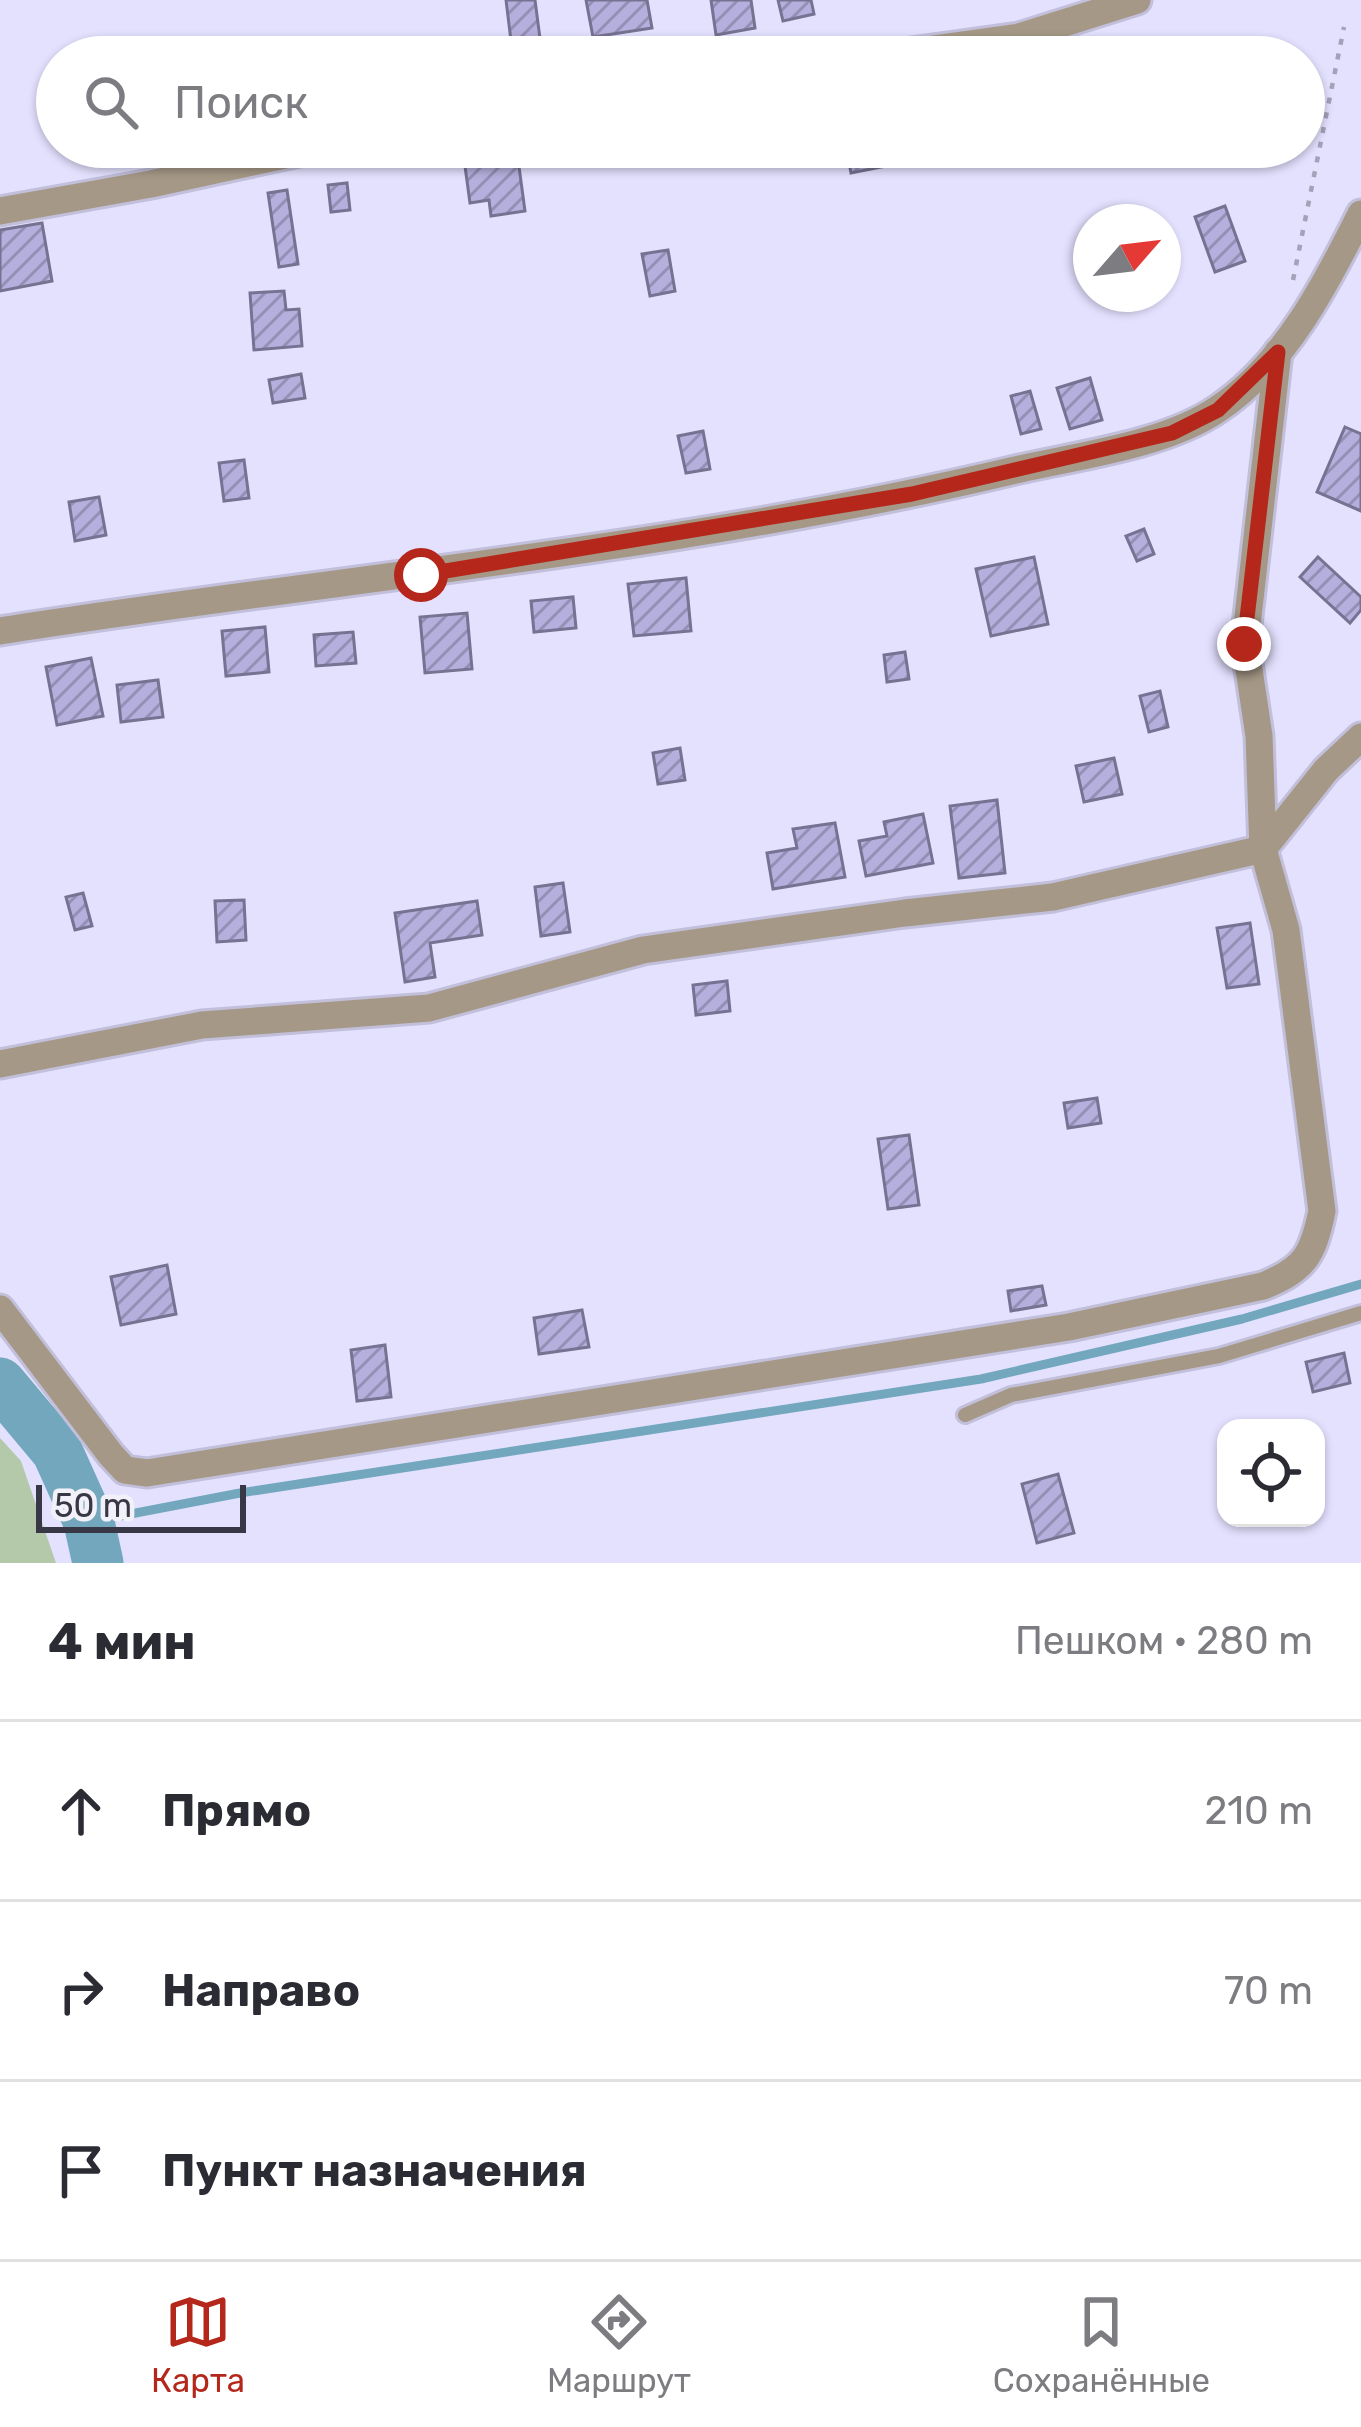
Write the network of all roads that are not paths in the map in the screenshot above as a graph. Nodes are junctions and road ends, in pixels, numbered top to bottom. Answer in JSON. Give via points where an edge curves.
{"nodes":[{"id":1,"x":1137,"y":0,"type":"edge"},
{"id":2,"x":1022,"y":36,"type":"edge"},
{"id":3,"x":225,"y":168,"type":"edge"},
{"id":4,"x":0,"y":211,"type":"edge"},
{"id":5,"x":1361,"y":214,"type":"edge"},
{"id":6,"x":1278,"y":352,"type":"junction"},
{"id":7,"x":0,"y":631,"type":"edge"},
{"id":8,"x":1361,"y":737,"type":"edge"},
{"id":9,"x":1263,"y":849,"type":"junction"},
{"id":10,"x":0,"y":1064,"type":"edge"},
{"id":11,"x":0,"y":1310,"type":"edge"},
{"id":12,"x":1361,"y":1313,"type":"edge"},
{"id":13,"x":965,"y":1415,"type":"dead end"}],
"edges":[{"from":1,"to":2,"type":"street"},
{"from":3,"to":4,"type":"street"},
{"from":5,"to":6,"type":"street"},
{"from":6,"to":7,"type":"street","via":[[1218,410],[1172,433],[912,494],[421,575]]},
{"from":6,"to":9,"type":"street","via":[[1244,644],[1259,736]]},
{"from":8,"to":9,"type":"street"},
{"from":9,"to":10,"type":"street","via":[[1053,897],[643,950],[429,1008],[202,1024]]},
{"from":9,"to":11,"type":"street","via":[[1286,930],[1322,1211],[1315,1246],[1292,1274],[1263,1286],[1069,1327],[147,1473],[125,1470],[111,1455]]},
{"from":12,"to":13,"type":"lane","via":[[1219,1356],[1011,1395]]}]}
